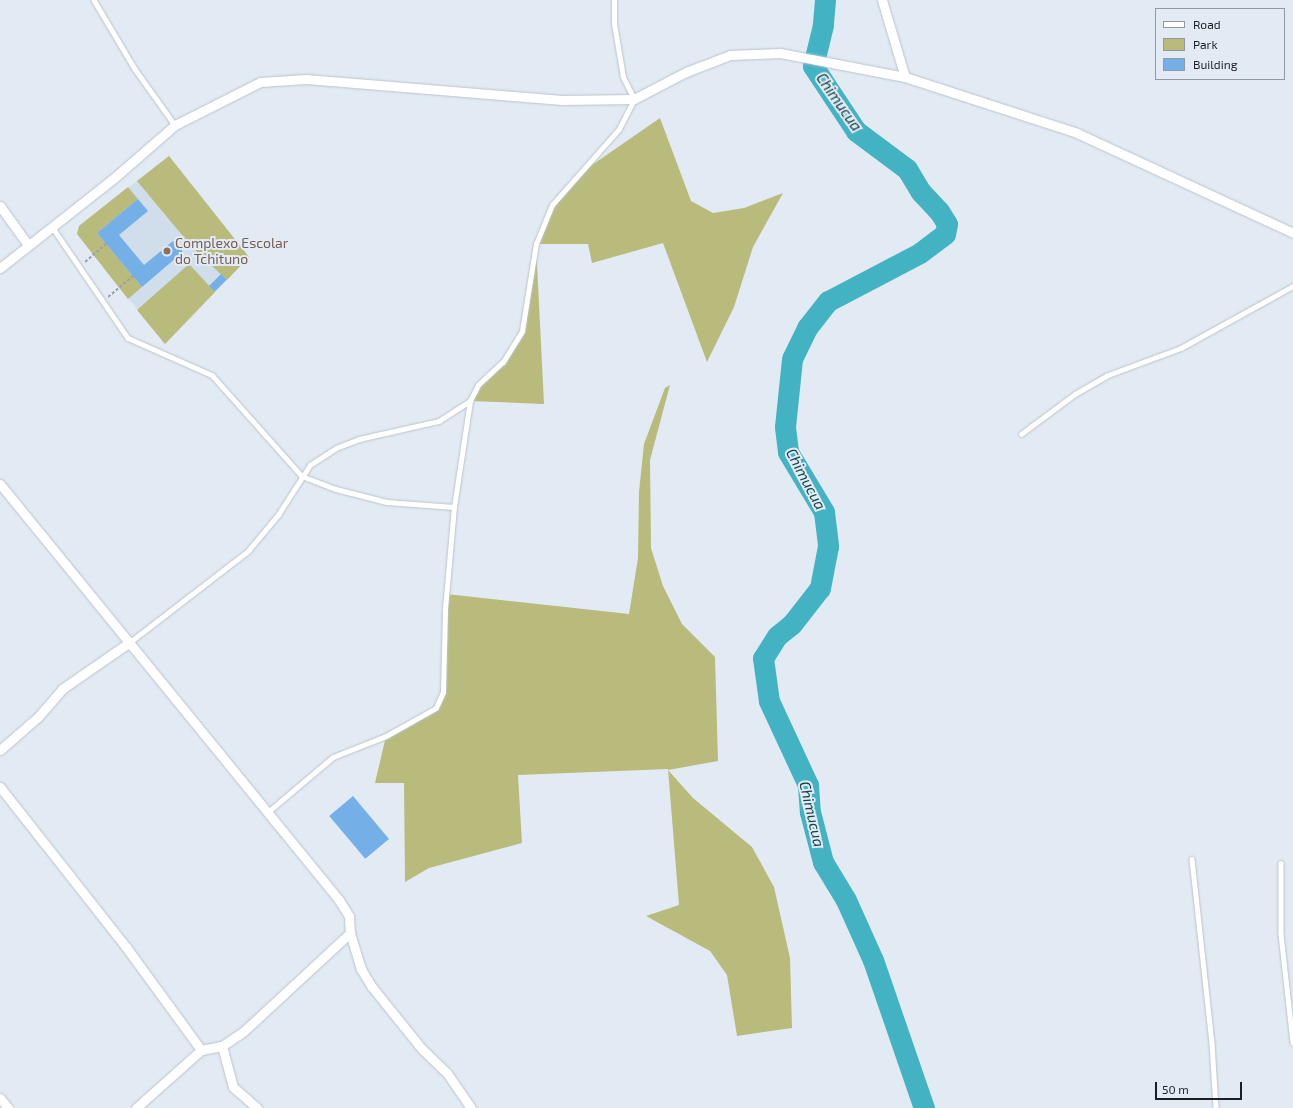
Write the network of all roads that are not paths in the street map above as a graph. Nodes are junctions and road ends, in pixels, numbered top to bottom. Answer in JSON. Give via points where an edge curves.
{"nodes":[{"id":1,"x":94,"y":0,"type":"edge"},
{"id":2,"x":614,"y":0,"type":"edge"},
{"id":3,"x":882,"y":0,"type":"edge"},
{"id":4,"x":905,"y":77,"type":"junction"},
{"id":5,"x":634,"y":99,"type":"junction"},
{"id":6,"x":175,"y":125,"type":"junction"},
{"id":7,"x":0,"y":206,"type":"edge"},
{"id":8,"x":53,"y":228,"type":"junction"},
{"id":9,"x":1293,"y":233,"type":"edge"},
{"id":10,"x":28,"y":245,"type":"junction"},
{"id":11,"x":0,"y":268,"type":"edge"},
{"id":12,"x":1293,"y":286,"type":"edge"},
{"id":13,"x":470,"y":401,"type":"junction"},
{"id":14,"x":1021,"y":434,"type":"dead end"},
{"id":15,"x":302,"y":476,"type":"junction"},
{"id":16,"x":0,"y":484,"type":"edge"},
{"id":17,"x":454,"y":508,"type":"junction"},
{"id":18,"x":130,"y":642,"type":"junction"},
{"id":19,"x":0,"y":750,"type":"edge"},
{"id":20,"x":0,"y":787,"type":"edge"},
{"id":21,"x":268,"y":812,"type":"junction"},
{"id":22,"x":1192,"y":859,"type":"dead end"},
{"id":23,"x":1281,"y":863,"type":"dead end"},
{"id":24,"x":350,"y":933,"type":"junction"},
{"id":25,"x":1293,"y":1042,"type":"edge"},
{"id":26,"x":222,"y":1046,"type":"junction"},
{"id":27,"x":201,"y":1050,"type":"junction"},
{"id":28,"x":0,"y":1098,"type":"edge"},
{"id":29,"x":8,"y":1108,"type":"edge"},
{"id":30,"x":136,"y":1108,"type":"edge"},
{"id":31,"x":257,"y":1108,"type":"edge"},
{"id":32,"x":471,"y":1108,"type":"edge"},
{"id":33,"x":1216,"y":1108,"type":"edge"}],
"edges":[{"from":1,"to":6,"type":"lane","via":[[134,69]]},
{"from":2,"to":5,"type":"lane","via":[[614,24],[622,70]]},
{"from":3,"to":4,"type":"street"},
{"from":4,"to":5,"type":"street","via":[[780,53],[730,56],[686,72]]},
{"from":4,"to":9,"type":"street","via":[[1077,133]]},
{"from":5,"to":6,"type":"street","via":[[562,100],[306,79],[260,82]]},
{"from":5,"to":13,"type":"lane","via":[[619,129],[552,205],[536,244],[522,331],[503,362],[478,385]]},
{"from":6,"to":8,"type":"street"},
{"from":7,"to":10,"type":"street"},
{"from":8,"to":10,"type":"street"},
{"from":8,"to":15,"type":"lane","via":[[128,338],[212,376]]},
{"from":10,"to":11,"type":"street"},
{"from":12,"to":14,"type":"lane","via":[[1181,348],[1108,375],[1074,394]]},
{"from":13,"to":15,"type":"lane","via":[[440,421],[359,439],[336,448],[310,465]]},
{"from":13,"to":17,"type":"lane"},
{"from":15,"to":17,"type":"lane","via":[[336,489],[388,502]]},
{"from":15,"to":18,"type":"lane","via":[[278,515],[248,551]]},
{"from":16,"to":18,"type":"street"},
{"from":17,"to":21,"type":"lane","via":[[444,609],[443,692],[436,708],[386,736],[333,757]]},
{"from":18,"to":19,"type":"street","via":[[62,689],[38,717]]},
{"from":18,"to":21,"type":"street"},
{"from":20,"to":27,"type":"street","via":[[126,947]]},
{"from":21,"to":24,"type":"street","via":[[340,900],[349,916]]},
{"from":22,"to":33,"type":"lane","via":[[1212,1043]]},
{"from":23,"to":25,"type":"lane","via":[[1281,934]]},
{"from":24,"to":26,"type":"street","via":[[243,1032]]},
{"from":24,"to":32,"type":"street","via":[[361,969],[372,987],[421,1048],[447,1073]]},
{"from":26,"to":27,"type":"street"},
{"from":26,"to":31,"type":"street","via":[[233,1087]]},
{"from":27,"to":30,"type":"street"},
{"from":28,"to":29,"type":"street"}]}
